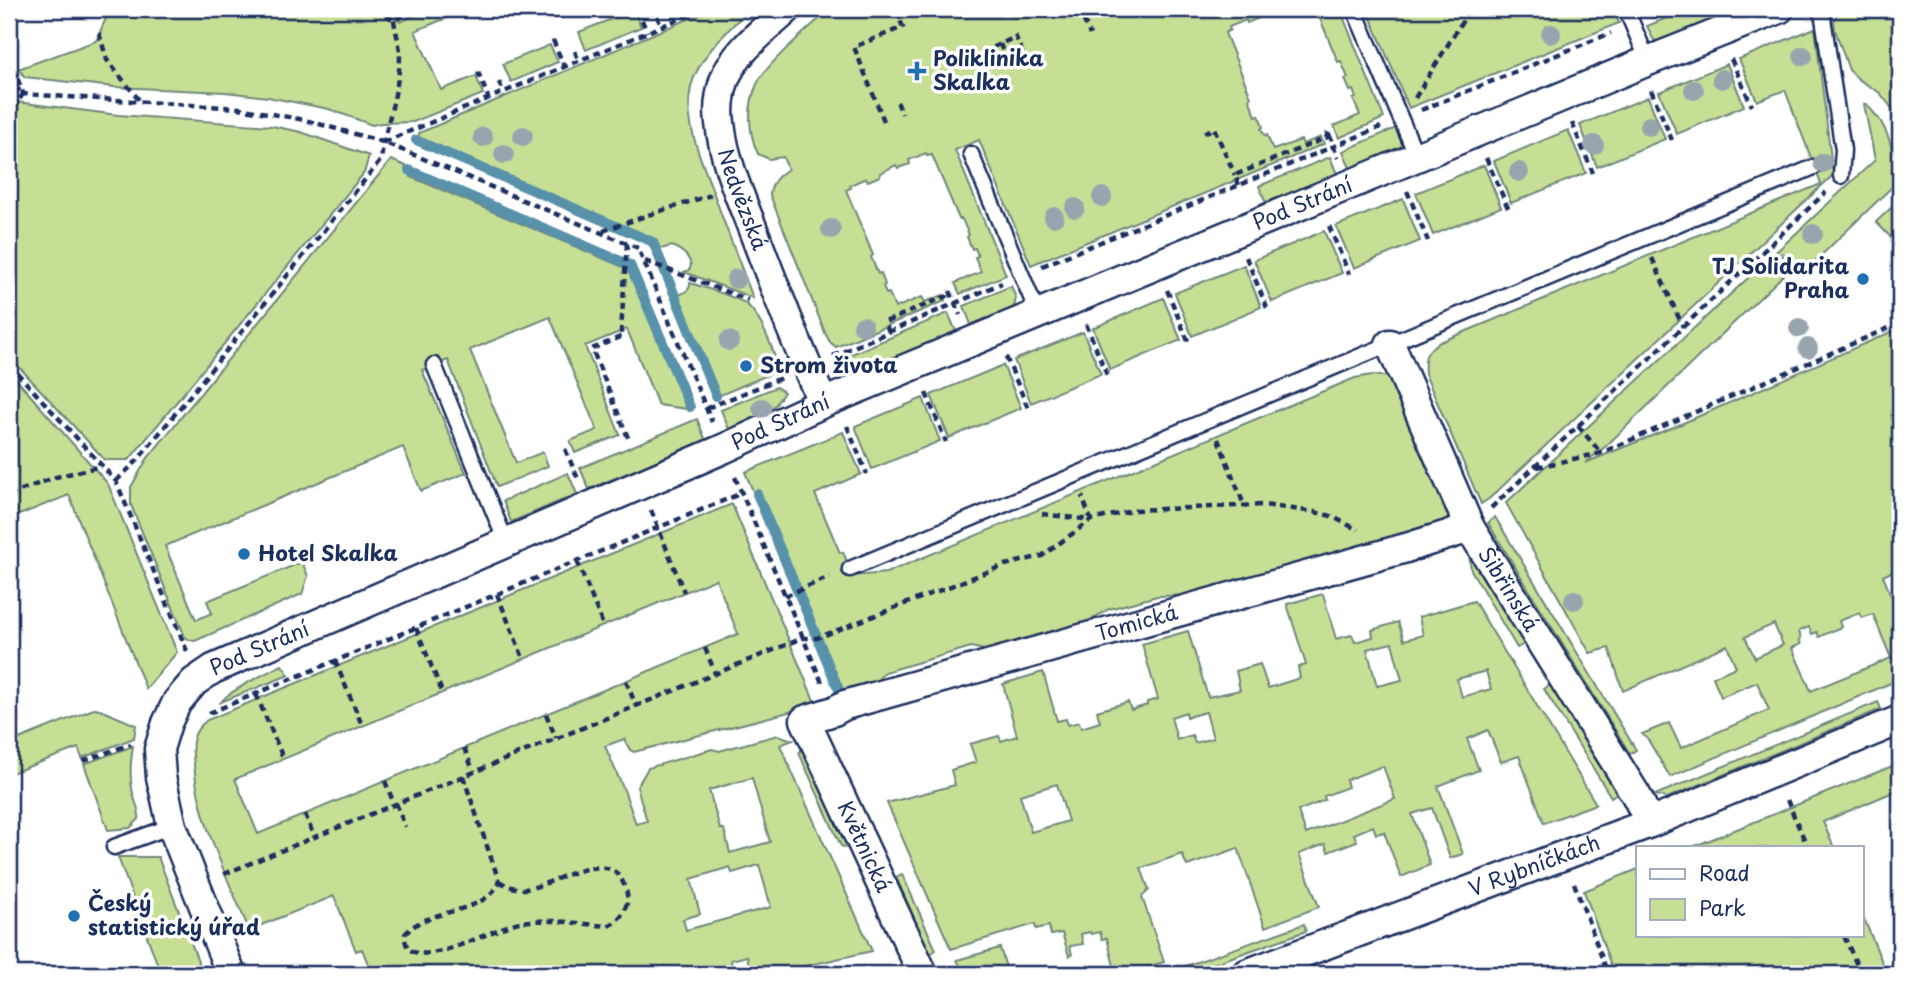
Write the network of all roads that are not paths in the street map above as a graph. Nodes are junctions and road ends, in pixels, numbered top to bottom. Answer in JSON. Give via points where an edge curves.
{"nodes":[{"id":1,"x":787,"y":9,"type":"edge"},
{"id":2,"x":1354,"y":9,"type":"edge"},
{"id":3,"x":1626,"y":9,"type":"edge"},
{"id":4,"x":1779,"y":9,"type":"edge"},
{"id":5,"x":1819,"y":9,"type":"edge"},
{"id":6,"x":1648,"y":61,"type":"junction"},
{"id":7,"x":971,"y":154,"type":"dead end"},
{"id":8,"x":1417,"y":157,"type":"junction"},
{"id":9,"x":1814,"y":167,"type":"dead end"},
{"id":10,"x":1841,"y":176,"type":"road end"},
{"id":11,"x":1038,"y":314,"type":"junction"},
{"id":12,"x":1391,"y":344,"type":"junction"},
{"id":13,"x":433,"y":365,"type":"dead end"},
{"id":14,"x":823,"y":403,"type":"junction"},
{"id":15,"x":1478,"y":521,"type":"junction"},
{"id":16,"x":506,"y":542,"type":"junction"},
{"id":17,"x":850,"y":569,"type":"road end"},
{"id":18,"x":805,"y":720,"type":"joint"},
{"id":19,"x":1900,"y":720,"type":"edge"},
{"id":20,"x":1650,"y":823,"type":"junction"},
{"id":21,"x":172,"y":826,"type":"junction"},
{"id":22,"x":114,"y":847,"type":"dead end"},
{"id":23,"x":231,"y":974,"type":"edge"},
{"id":24,"x":923,"y":974,"type":"edge"},
{"id":25,"x":1245,"y":974,"type":"edge"}],
"edges":[{"from":1,"to":14,"type":"street","name":"Nedvězská","via":[[727,72],[720,96],[720,122],[735,184]]},
{"from":2,"to":8,"type":"lane"},
{"from":3,"to":6,"type":"lane"},
{"from":4,"to":6,"type":"street","name":"Pod Strání"},
{"from":5,"to":10,"type":"lane","via":[[1843,150]]},
{"from":6,"to":8,"type":"street","name":"Pod Strání"},
{"from":7,"to":11,"type":"lane"},
{"from":8,"to":11,"type":"street","name":"Pod Strání"},
{"from":9,"to":12,"type":"lane"},
{"from":11,"to":14,"type":"street","name":"Pod Strání"},
{"from":12,"to":15,"type":"street","name":"Šibřinská"},
{"from":12,"to":17,"type":"lane"},
{"from":13,"to":16,"type":"lane"},
{"from":14,"to":16,"type":"street","name":"Pod Strání"},
{"from":15,"to":18,"type":"street","name":"Tomická","via":[[1393,552]]},
{"from":15,"to":20,"type":"street","name":"Šibřinská"},
{"from":16,"to":21,"type":"street","name":"Pod Strání","via":[[213,668],[194,682],[177,702],[159,749]]},
{"from":18,"to":24,"type":"street","name":"Květnická"},
{"from":19,"to":20,"type":"street","name":"V Rybníčkách"},
{"from":20,"to":25,"type":"street","name":"V Rybníčkách"},
{"from":21,"to":22,"type":"lane"},
{"from":21,"to":23,"type":"street","name":"Pod Strání"}]}
